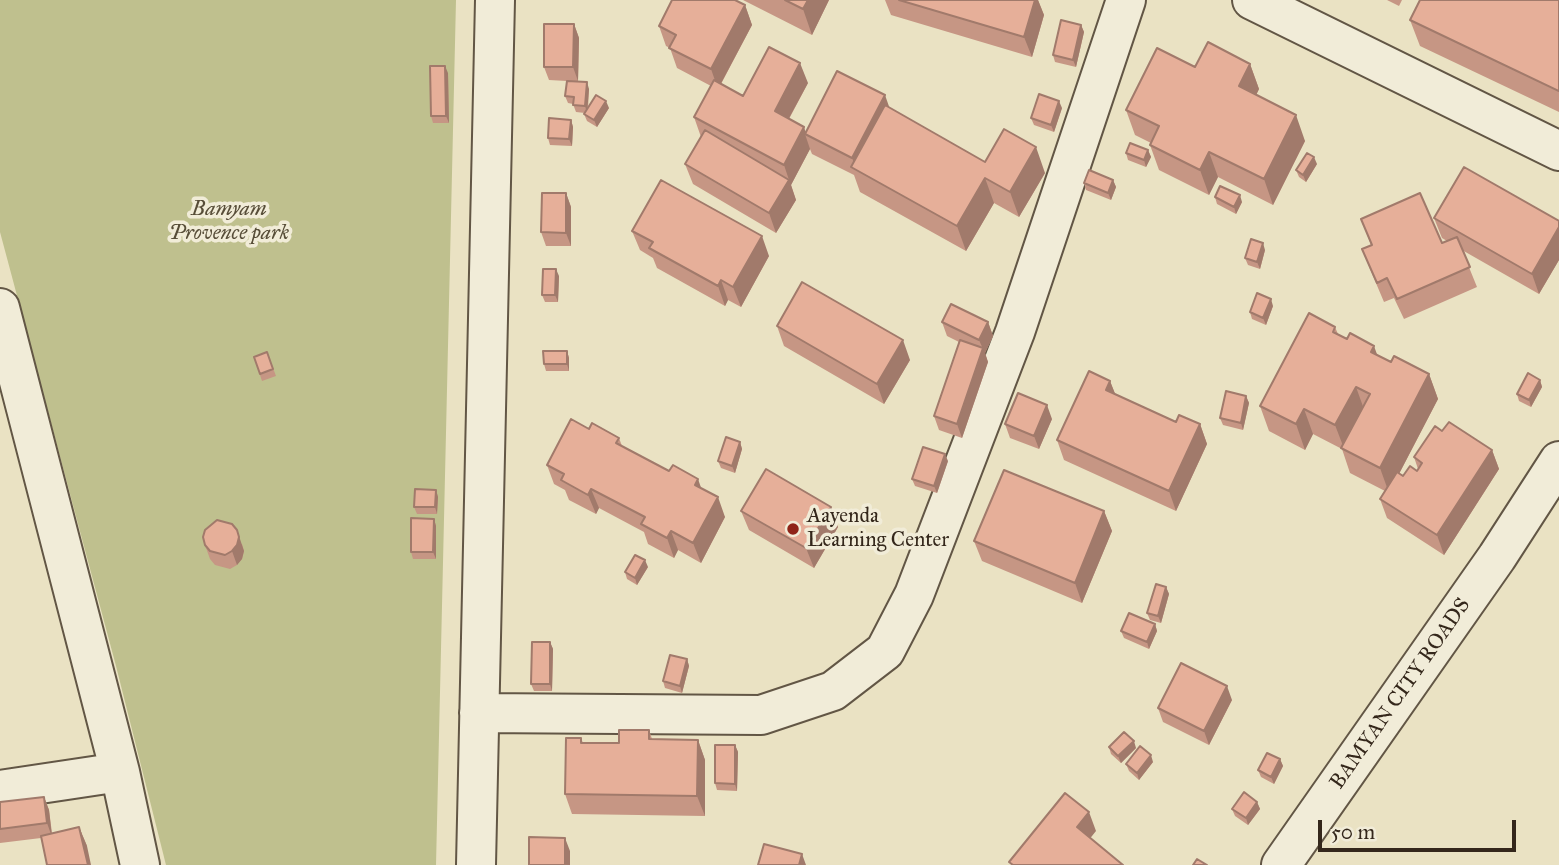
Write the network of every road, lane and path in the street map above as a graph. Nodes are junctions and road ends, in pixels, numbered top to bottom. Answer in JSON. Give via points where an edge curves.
{"nodes":[{"id":1,"x":495,"y":0,"type":"edge"},
{"id":2,"x":1126,"y":0,"type":"edge"},
{"id":3,"x":1252,"y":0,"type":"edge"},
{"id":4,"x":1559,"y":151,"type":"edge"},
{"id":5,"x":0,"y":308,"type":"edge"},
{"id":6,"x":1559,"y":461,"type":"edge"},
{"id":7,"x":479,"y":713,"type":"junction"},
{"id":8,"x":120,"y":772,"type":"junction"},
{"id":9,"x":0,"y":790,"type":"edge"},
{"id":10,"x":140,"y":865,"type":"edge"},
{"id":11,"x":476,"y":865,"type":"edge"},
{"id":12,"x":1281,"y":865,"type":"edge"}],
"edges":[{"from":1,"to":7,"type":"street"},
{"from":2,"to":7,"type":"street","via":[[1015,332],[914,595],[885,651],[833,691],[761,715]]},
{"from":3,"to":4,"type":"street"},
{"from":5,"to":8,"type":"street"},
{"from":6,"to":12,"type":"street","name":"BAMYAN CITY ROADS"},
{"from":7,"to":11,"type":"street"},
{"from":8,"to":9,"type":"street"},
{"from":8,"to":10,"type":"street"}]}
